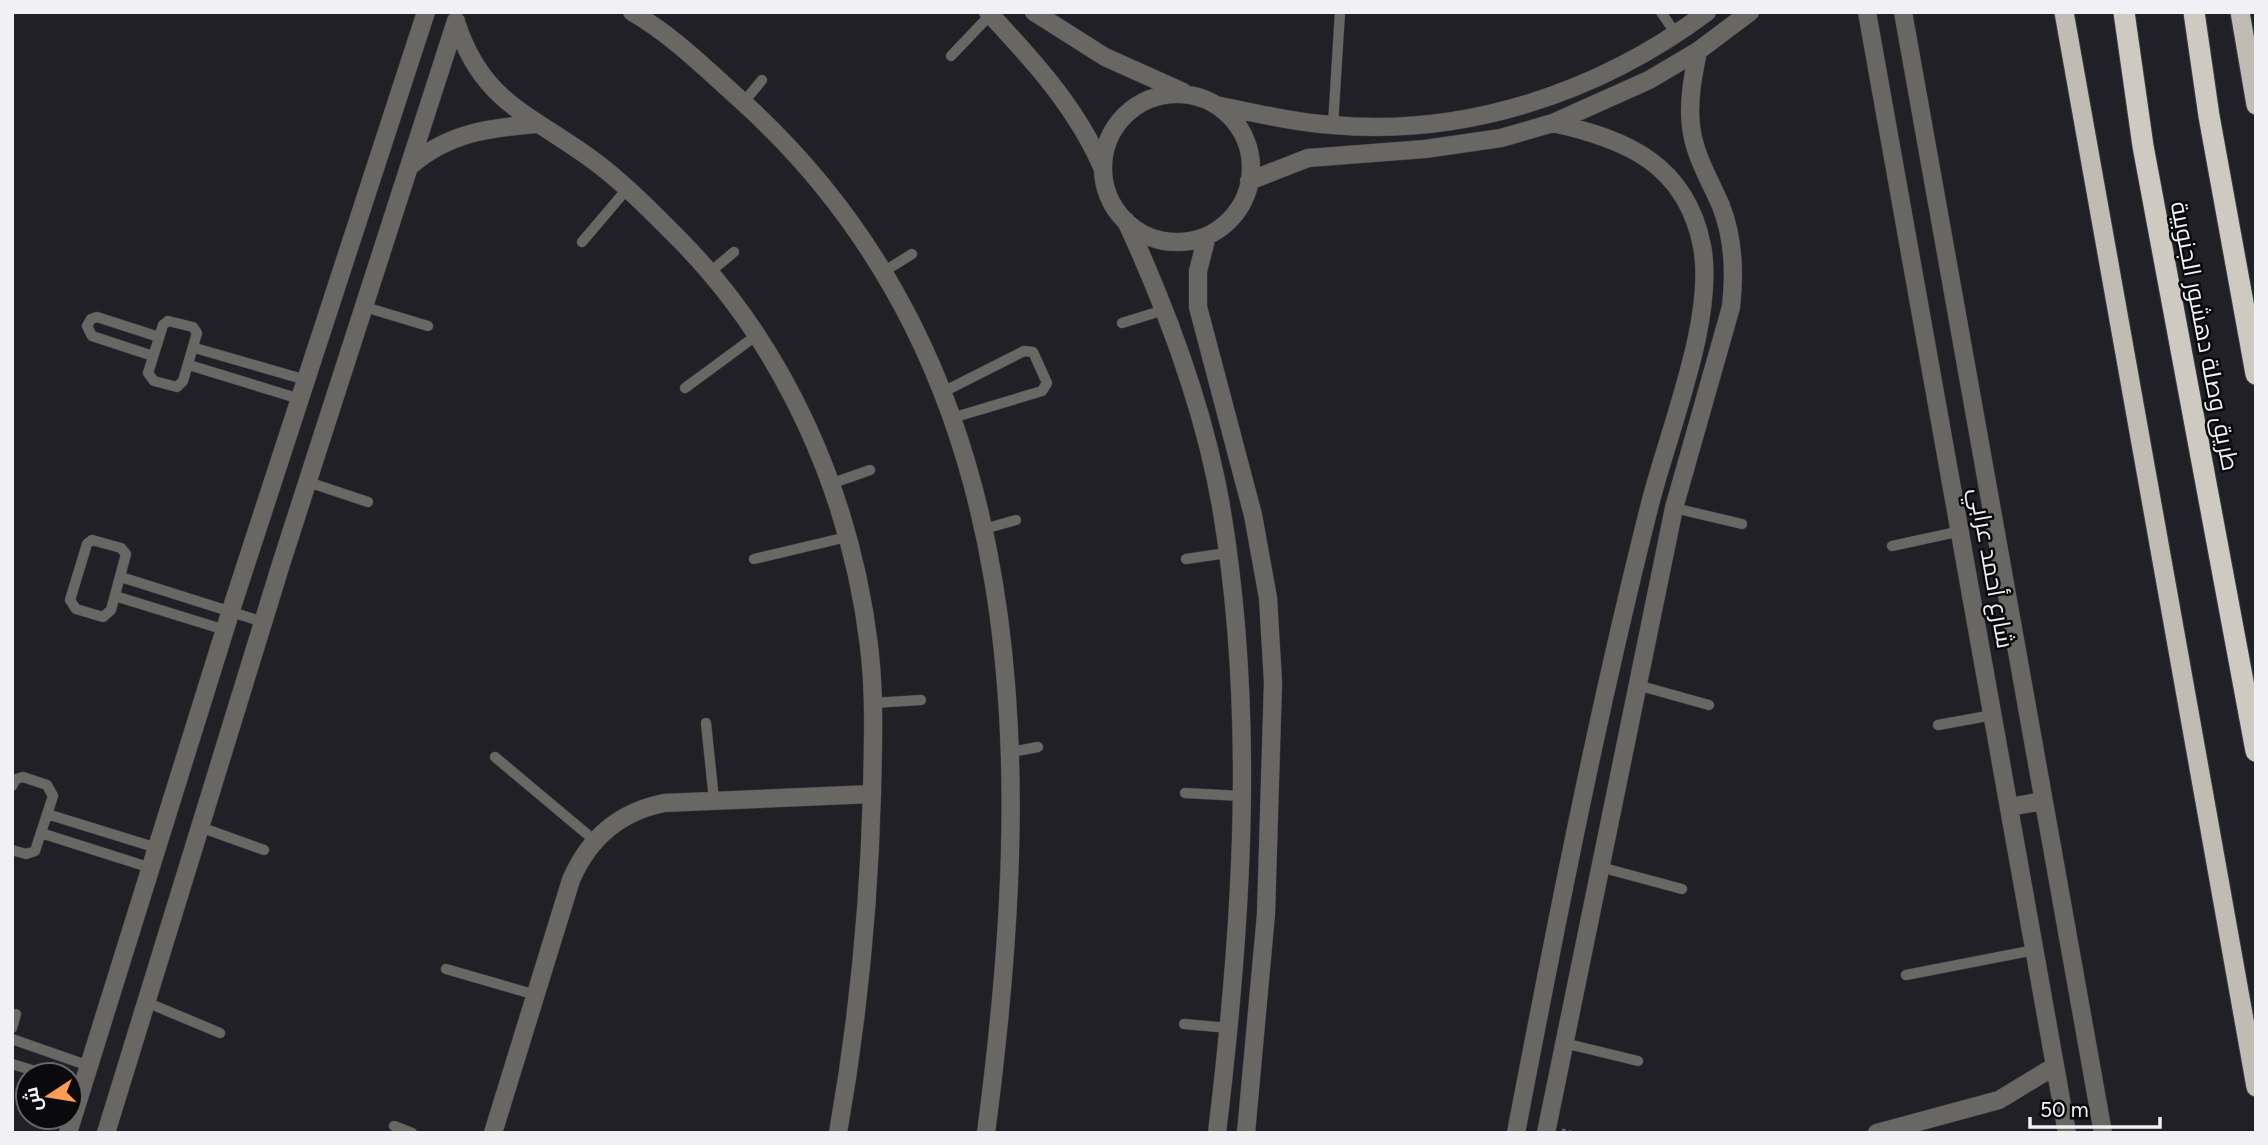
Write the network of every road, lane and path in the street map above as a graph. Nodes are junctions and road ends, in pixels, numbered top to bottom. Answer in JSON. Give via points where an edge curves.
{"nodes":[{"id":1,"x":426,"y":12,"type":"edge"},
{"id":2,"x":632,"y":12,"type":"edge"},
{"id":3,"x":1034,"y":12,"type":"edge"},
{"id":4,"x":1340,"y":12,"type":"edge"},
{"id":5,"x":1661,"y":12,"type":"edge"},
{"id":6,"x":1707,"y":12,"type":"edge"},
{"id":7,"x":1750,"y":12,"type":"edge"},
{"id":8,"x":1903,"y":12,"type":"edge"},
{"id":9,"x":2064,"y":12,"type":"edge"},
{"id":10,"x":2124,"y":12,"type":"edge"},
{"id":11,"x":2194,"y":12,"type":"edge"},
{"id":12,"x":2240,"y":12,"type":"edge"},
{"id":13,"x":989,"y":13,"type":"edge"},
{"id":14,"x":1865,"y":13,"type":"edge"},
{"id":15,"x":457,"y":17,"type":"edge"},
{"id":16,"x":1676,"y":34,"type":"junction"},
{"id":17,"x":1698,"y":51,"type":"junction"},
{"id":18,"x":951,"y":56,"type":"dead end"},
{"id":19,"x":762,"y":80,"type":"dead end"},
{"id":20,"x":1189,"y":95,"type":"junction"},
{"id":21,"x":743,"y":103,"type":"junction"},
{"id":22,"x":1216,"y":105,"type":"junction"},
{"id":23,"x":2256,"y":105,"type":"edge"},
{"id":24,"x":1553,"y":123,"type":"junction"},
{"id":25,"x":536,"y":124,"type":"junction"},
{"id":26,"x":1333,"y":125,"type":"junction"},
{"id":27,"x":410,"y":166,"type":"junction"},
{"id":28,"x":1103,"y":170,"type":"junction"},
{"id":29,"x":1250,"y":181,"type":"junction"},
{"id":30,"x":627,"y":189,"type":"junction"},
{"id":31,"x":1126,"y":222,"type":"junction"},
{"id":32,"x":1207,"y":236,"type":"junction"},
{"id":33,"x":582,"y":242,"type":"dead end"},
{"id":34,"x":734,"y":252,"type":"dead end"},
{"id":35,"x":912,"y":254,"type":"dead end"},
{"id":36,"x":883,"y":272,"type":"junction"},
{"id":37,"x":709,"y":273,"type":"junction"},
{"id":38,"x":365,"y":307,"type":"junction"},
{"id":39,"x":1164,"y":310,"type":"junction"},
{"id":40,"x":1122,"y":323,"type":"dead end"},
{"id":41,"x":428,"y":326,"type":"dead end"},
{"id":42,"x":757,"y":335,"type":"junction"},
{"id":43,"x":159,"y":337,"type":"junction"},
{"id":44,"x":195,"y":348,"type":"junction"},
{"id":45,"x":153,"y":356,"type":"junction"},
{"id":46,"x":189,"y":365,"type":"junction"},
{"id":47,"x":2256,"y":374,"type":"edge"},
{"id":48,"x":306,"y":380,"type":"junction"},
{"id":49,"x":685,"y":388,"type":"dead end"},
{"id":50,"x":942,"y":393,"type":"junction"},
{"id":51,"x":300,"y":399,"type":"junction"},
{"id":52,"x":952,"y":418,"type":"junction"},
{"id":53,"x":870,"y":470,"type":"dead end"},
{"id":54,"x":308,"y":482,"type":"junction"},
{"id":55,"x":830,"y":484,"type":"junction"},
{"id":56,"x":368,"y":502,"type":"dead end"},
{"id":57,"x":1674,"y":508,"type":"junction"},
{"id":58,"x":1016,"y":520,"type":"dead end"},
{"id":59,"x":1742,"y":524,"type":"dead end"},
{"id":60,"x":984,"y":529,"type":"junction"},
{"id":61,"x":1961,"y":531,"type":"junction"},
{"id":62,"x":847,"y":537,"type":"junction"},
{"id":63,"x":1892,"y":546,"type":"dead end"},
{"id":64,"x":1227,"y":553,"type":"junction"},
{"id":65,"x":754,"y":559,"type":"dead end"},
{"id":66,"x":1186,"y":559,"type":"dead end"},
{"id":67,"x":121,"y":577,"type":"junction"},
{"id":68,"x":115,"y":596,"type":"junction"},
{"id":69,"x":231,"y":610,"type":"junction"},
{"id":70,"x":263,"y":622,"type":"junction"},
{"id":71,"x":225,"y":630,"type":"junction"},
{"id":72,"x":1637,"y":685,"type":"junction"},
{"id":73,"x":921,"y":700,"type":"dead end"},
{"id":74,"x":873,"y":703,"type":"junction"},
{"id":75,"x":1709,"y":705,"type":"dead end"},
{"id":76,"x":1993,"y":715,"type":"junction"},
{"id":77,"x":706,"y":723,"type":"dead end"},
{"id":78,"x":1938,"y":725,"type":"dead end"},
{"id":79,"x":1038,"y":747,"type":"dead end"},
{"id":80,"x":2256,"y":751,"type":"edge"},
{"id":81,"x":1011,"y":752,"type":"junction"},
{"id":82,"x":495,"y":757,"type":"dead end"},
{"id":83,"x":12,"y":786,"type":"edge"},
{"id":84,"x":1185,"y":793,"type":"dead end"},
{"id":85,"x":872,"y":794,"type":"junction"},
{"id":86,"x":1241,"y":796,"type":"junction"},
{"id":87,"x":714,"y":800,"type":"junction"},
{"id":88,"x":2043,"y":801,"type":"junction"},
{"id":89,"x":2009,"y":807,"type":"junction"},
{"id":90,"x":47,"y":814,"type":"junction"},
{"id":91,"x":200,"y":827,"type":"junction"},
{"id":92,"x":41,"y":833,"type":"junction"},
{"id":93,"x":594,"y":840,"type":"junction"},
{"id":94,"x":157,"y":848,"type":"junction"},
{"id":95,"x":12,"y":850,"type":"edge"},
{"id":96,"x":264,"y":850,"type":"dead end"},
{"id":97,"x":1600,"y":867,"type":"junction"},
{"id":98,"x":151,"y":868,"type":"junction"},
{"id":99,"x":1682,"y":888,"type":"dead end"},
{"id":100,"x":2035,"y":950,"type":"junction"},
{"id":101,"x":446,"y":969,"type":"dead end"},
{"id":102,"x":1906,"y":975,"type":"dead end"},
{"id":103,"x":536,"y":995,"type":"junction"},
{"id":104,"x":146,"y":1002,"type":"junction"},
{"id":105,"x":16,"y":1014,"type":"dead end"},
{"id":106,"x":1184,"y":1024,"type":"dead end"},
{"id":107,"x":12,"y":1028,"type":"edge"},
{"id":108,"x":1229,"y":1028,"type":"junction"},
{"id":109,"x":220,"y":1033,"type":"dead end"},
{"id":110,"x":12,"y":1039,"type":"edge"},
{"id":111,"x":1564,"y":1043,"type":"junction"},
{"id":112,"x":1638,"y":1060,"type":"dead end"},
{"id":113,"x":89,"y":1066,"type":"junction"},
{"id":114,"x":2055,"y":1066,"type":"junction"},
{"id":115,"x":84,"y":1073,"type":"edge"},
{"id":116,"x":2256,"y":1087,"type":"edge"},
{"id":117,"x":1521,"y":1110,"type":"junction"},
{"id":118,"x":1547,"y":1124,"type":"edge"},
{"id":119,"x":394,"y":1126,"type":"dead end"},
{"id":120,"x":106,"y":1133,"type":"edge"},
{"id":121,"x":412,"y":1133,"type":"edge"},
{"id":122,"x":493,"y":1133,"type":"edge"},
{"id":123,"x":838,"y":1133,"type":"edge"},
{"id":124,"x":986,"y":1133,"type":"edge"},
{"id":125,"x":1217,"y":1133,"type":"edge"},
{"id":126,"x":1246,"y":1133,"type":"edge"},
{"id":127,"x":1516,"y":1133,"type":"edge"},
{"id":128,"x":1877,"y":1133,"type":"edge"},
{"id":129,"x":2067,"y":1133,"type":"edge"},
{"id":130,"x":2103,"y":1133,"type":"edge"}],
"edges":[{"from":1,"to":48,"type":"street"},
{"from":2,"to":21,"type":"street"},
{"from":3,"to":20,"type":"street","via":[[1105,57]]},
{"from":4,"to":26,"type":"lane"},
{"from":5,"to":16,"type":"lane"},
{"from":6,"to":16,"type":"street"},
{"from":7,"to":17,"type":"street"},
{"from":8,"to":88,"type":"street"},
{"from":9,"to":116,"type":"highway"},
{"from":10,"to":80,"type":"highway","name":"طريق وصلة دهشور الجنوبية","via":[[2143,146]]},
{"from":11,"to":47,"type":"highway","name":"طريق وصلة دهشور الجنوبية","via":[[2208,117]]},
{"from":12,"to":23,"type":"highway"},
{"from":13,"to":18,"type":"lane"},
{"from":13,"to":28,"type":"street","via":[[1059,93]]},
{"from":14,"to":61,"type":"street","name":"شارع أحمد عرابي"},
{"from":15,"to":25,"type":"street","via":[[469,57],[488,84]]},
{"from":15,"to":27,"type":"street"},
{"from":16,"to":26,"type":"street","via":[[1574,88],[1497,113],[1397,127]]},
{"from":17,"to":24,"type":"street","via":[[1650,80]]},
{"from":17,"to":57,"type":"street","via":[[1691,128],[1729,231],[1734,282],[1731,307]]},
{"from":19,"to":21,"type":"lane"},
{"from":20,"to":22,"type":"street"},
{"from":20,"to":28,"type":"street","via":[[1161,96],[1129,112],[1108,141]]},
{"from":21,"to":36,"type":"street","via":[[811,172]]},
{"from":22,"to":26,"type":"street"},
{"from":22,"to":29,"type":"street","via":[[1244,138]]},
{"from":24,"to":29,"type":"street","via":[[1501,138],[1425,149],[1308,158]]},
{"from":24,"to":117,"type":"street","via":[[1601,133],[1651,161],[1684,199],[1695,221],[1705,270],[1701,319],[1649,509],[1556,923]]},
{"from":25,"to":27,"type":"street","via":[[461,134]]},
{"from":25,"to":30,"type":"street","via":[[590,158]]},
{"from":27,"to":38,"type":"street"},
{"from":28,"to":31,"type":"street","via":[[1110,198]]},
{"from":29,"to":32,"type":"street","via":[[1239,208]]},
{"from":30,"to":33,"type":"lane"},
{"from":30,"to":37,"type":"street"},
{"from":31,"to":32,"type":"street","via":[[1164,241]]},
{"from":31,"to":39,"type":"street"},
{"from":32,"to":126,"type":"street","via":[[1198,271],[1198,307],[1254,515],[1268,598],[1273,682],[1266,914]]},
{"from":34,"to":37,"type":"lane"},
{"from":35,"to":36,"type":"lane"},
{"from":36,"to":50,"type":"street"},
{"from":37,"to":42,"type":"street"},
{"from":38,"to":41,"type":"lane"},
{"from":38,"to":54,"type":"street"},
{"from":39,"to":40,"type":"lane"},
{"from":39,"to":64,"type":"street","via":[[1201,422]]},
{"from":42,"to":49,"type":"lane"},
{"from":42,"to":55,"type":"street","via":[[809,432]]},
{"from":43,"to":44,"type":"lane","via":[[168,321],[193,327]]},
{"from":43,"to":45,"type":"lane"},
{"from":43,"to":45,"type":"lane","via":[[97,317],[87,326],[92,336]]},
{"from":44,"to":46,"type":"lane"},
{"from":44,"to":48,"type":"lane"},
{"from":45,"to":46,"type":"lane","via":[[149,376],[174,387],[182,384]]},
{"from":46,"to":51,"type":"lane"},
{"from":48,"to":51,"type":"street"},
{"from":50,"to":52,"type":"street"},
{"from":50,"to":52,"type":"lane","via":[[1024,351],[1038,358],[1047,383],[1041,391]]},
{"from":51,"to":69,"type":"street"},
{"from":52,"to":60,"type":"street"},
{"from":53,"to":55,"type":"lane"},
{"from":54,"to":56,"type":"lane"},
{"from":54,"to":70,"type":"street"},
{"from":55,"to":62,"type":"street"},
{"from":57,"to":59,"type":"lane"},
{"from":57,"to":72,"type":"street"},
{"from":58,"to":60,"type":"lane"},
{"from":60,"to":81,"type":"street","via":[[999,600]]},
{"from":61,"to":63,"type":"lane"},
{"from":61,"to":76,"type":"street","name":"شارع أحمد عرابي"},
{"from":62,"to":65,"type":"lane"},
{"from":62,"to":74,"type":"street","via":[[864,614]]},
{"from":64,"to":66,"type":"lane"},
{"from":64,"to":86,"type":"street","via":[[1240,683]]},
{"from":67,"to":68,"type":"lane"},
{"from":67,"to":68,"type":"lane","via":[[124,550],[89,541],[71,604],[103,617]]},
{"from":67,"to":69,"type":"lane"},
{"from":68,"to":71,"type":"lane"},
{"from":69,"to":70,"type":"lane"},
{"from":69,"to":71,"type":"street"},
{"from":70,"to":91,"type":"street"},
{"from":71,"to":94,"type":"street"},
{"from":72,"to":75,"type":"lane"},
{"from":72,"to":97,"type":"street"},
{"from":73,"to":74,"type":"lane"},
{"from":74,"to":85,"type":"street"},
{"from":76,"to":78,"type":"lane"},
{"from":76,"to":89,"type":"street","name":"شارع أحمد عرابي"},
{"from":77,"to":87,"type":"lane"},
{"from":79,"to":81,"type":"lane"},
{"from":81,"to":124,"type":"street","via":[[1009,899],[1001,1019]]},
{"from":82,"to":93,"type":"lane"},
{"from":83,"to":90,"type":"lane","via":[[23,777],[47,785],[53,796]]},
{"from":84,"to":86,"type":"lane"},
{"from":85,"to":87,"type":"street"},
{"from":85,"to":123,"type":"street","via":[[862,958]]},
{"from":86,"to":108,"type":"street"},
{"from":87,"to":93,"type":"street","via":[[647,806],[617,821]]},
{"from":88,"to":89,"type":"street"},
{"from":88,"to":130,"type":"street"},
{"from":89,"to":100,"type":"street","name":"شارع أحمد عرابي"},
{"from":90,"to":92,"type":"lane"},
{"from":90,"to":94,"type":"lane"},
{"from":91,"to":96,"type":"lane"},
{"from":91,"to":104,"type":"street"},
{"from":92,"to":95,"type":"lane","via":[[32,853]]},
{"from":92,"to":98,"type":"lane"},
{"from":93,"to":103,"type":"street","via":[[571,880]]},
{"from":94,"to":98,"type":"street"},
{"from":97,"to":99,"type":"lane"},
{"from":97,"to":111,"type":"street"},
{"from":98,"to":113,"type":"street"},
{"from":100,"to":102,"type":"lane"},
{"from":100,"to":114,"type":"street","name":"شارع أحمد عرابي"},
{"from":101,"to":103,"type":"lane"},
{"from":103,"to":122,"type":"street"},
{"from":104,"to":109,"type":"lane"},
{"from":104,"to":120,"type":"street"},
{"from":105,"to":107,"type":"lane"},
{"from":106,"to":108,"type":"lane"},
{"from":108,"to":125,"type":"street"},
{"from":110,"to":113,"type":"lane"},
{"from":111,"to":112,"type":"lane"},
{"from":111,"to":118,"type":"street"},
{"from":113,"to":115,"type":"street"},
{"from":114,"to":128,"type":"street","via":[[1999,1100]]},
{"from":114,"to":129,"type":"street","name":"شارع أحمد عرابي"},
{"from":117,"to":118,"type":"street"},
{"from":117,"to":127,"type":"street"},
{"from":119,"to":121,"type":"lane"}]}
